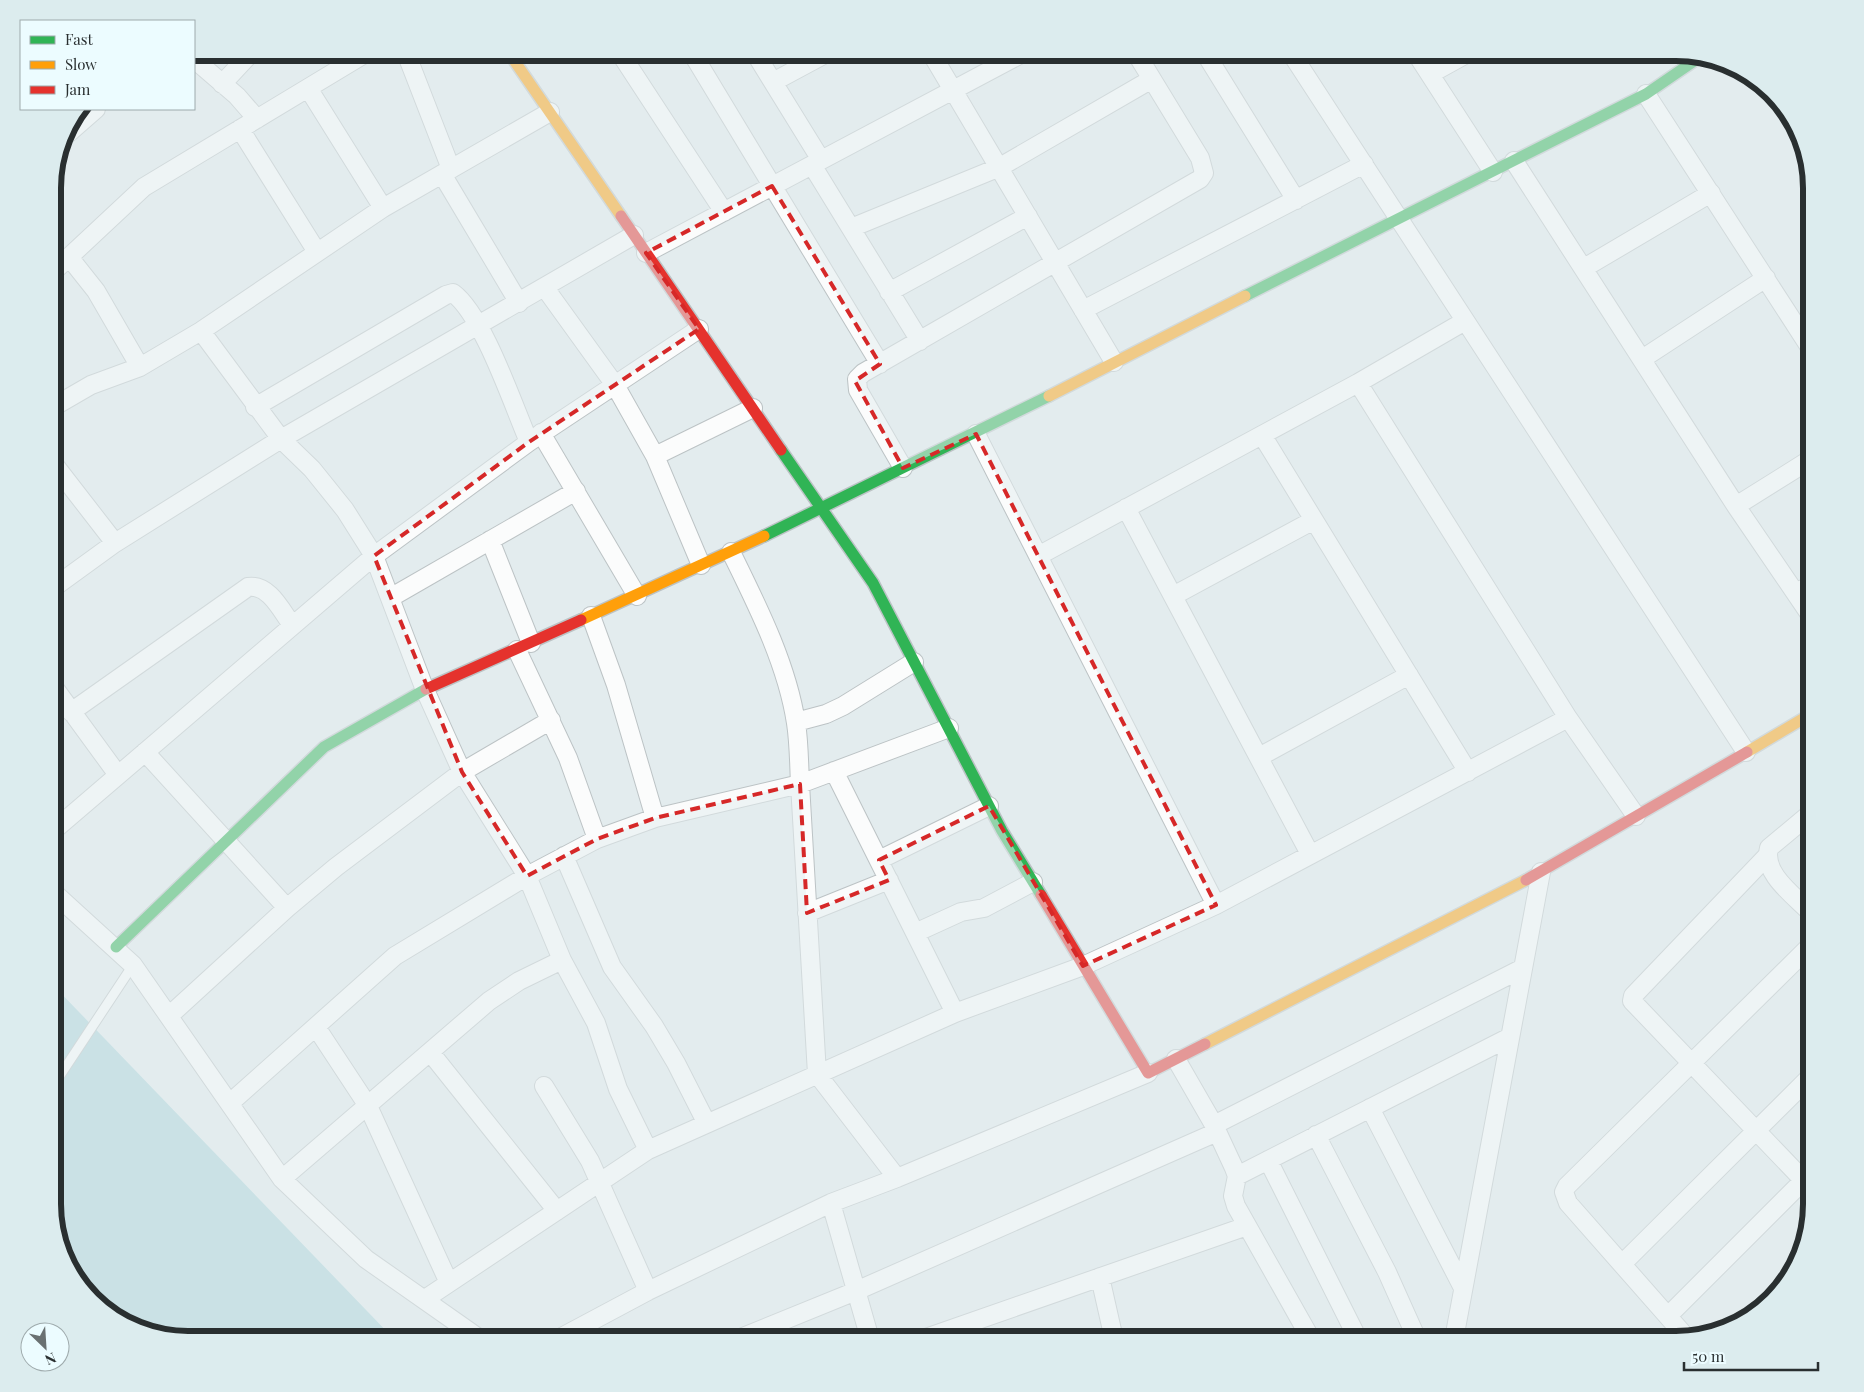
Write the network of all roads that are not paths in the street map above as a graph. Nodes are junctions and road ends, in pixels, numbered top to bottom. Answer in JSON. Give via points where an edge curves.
{"nodes":[{"id":1,"x":937,"y":61,"type":"edge"},
{"id":2,"x":1005,"y":61,"type":"edge"},
{"id":3,"x":1142,"y":61,"type":"edge"},
{"id":4,"x":1211,"y":61,"type":"edge"},
{"id":5,"x":1297,"y":61,"type":"edge"},
{"id":6,"x":1422,"y":61,"type":"edge"},
{"id":7,"x":1452,"y":61,"type":"edge"},
{"id":8,"x":197,"y":62,"type":"edge"},
{"id":9,"x":242,"y":62,"type":"edge"},
{"id":10,"x":350,"y":62,"type":"edge"},
{"id":11,"x":409,"y":62,"type":"edge"},
{"id":12,"x":516,"y":62,"type":"edge"},
{"id":13,"x":626,"y":62,"type":"edge"},
{"id":14,"x":698,"y":62,"type":"edge"},
{"id":15,"x":761,"y":62,"type":"edge"},
{"id":16,"x":810,"y":62,"type":"edge"},
{"id":17,"x":1692,"y":62,"type":"edge"},
{"id":18,"x":1430,"y":74,"type":"junction"},
{"id":19,"x":1152,"y":79,"type":"junction"},
{"id":20,"x":773,"y":82,"type":"junction"},
{"id":21,"x":222,"y":84,"type":"junction"},
{"id":22,"x":308,"y":88,"type":"junction"},
{"id":23,"x":954,"y":89,"type":"junction"},
{"id":24,"x":1646,"y":94,"type":"junction"},
{"id":25,"x":95,"y":110,"type":"edge"},
{"id":26,"x":550,"y":112,"type":"junction"},
{"id":27,"x":257,"y":119,"type":"junction"},
{"id":28,"x":78,"y":124,"type":"edge"},
{"id":29,"x":240,"y":129,"type":"junction"},
{"id":30,"x":1514,"y":161,"type":"junction"},
{"id":31,"x":816,"y":162,"type":"junction"},
{"id":32,"x":1364,"y":164,"type":"junction"},
{"id":33,"x":1000,"y":167,"type":"junction"},
{"id":34,"x":447,"y":171,"type":"junction"},
{"id":35,"x":1493,"y":172,"type":"junction"},
{"id":36,"x":772,"y":186,"type":"junction"},
{"id":37,"x":1711,"y":193,"type":"junction"},
{"id":38,"x":1296,"y":200,"type":"junction"},
{"id":39,"x":383,"y":208,"type":"junction"},
{"id":40,"x":724,"y":212,"type":"junction"},
{"id":41,"x":1028,"y":216,"type":"junction"},
{"id":42,"x":1399,"y":217,"type":"junction"},
{"id":43,"x":851,"y":228,"type":"junction"},
{"id":44,"x":634,"y":235,"type":"junction"},
{"id":45,"x":318,"y":252,"type":"junction"},
{"id":46,"x":646,"y":253,"type":"junction"},
{"id":47,"x":69,"y":257,"type":"junction"},
{"id":48,"x":1055,"y":262,"type":"junction"},
{"id":49,"x":62,"y":264,"type":"edge"},
{"id":50,"x":1584,"y":268,"type":"junction"},
{"id":51,"x":1766,"y":278,"type":"junction"},
{"id":52,"x":545,"y":288,"type":"junction"},
{"id":53,"x":889,"y":292,"type":"junction"},
{"id":54,"x":519,"y":303,"type":"junction"},
{"id":55,"x":1083,"y":310,"type":"junction"},
{"id":56,"x":1465,"y":321,"type":"junction"},
{"id":57,"x":479,"y":326,"type":"junction"},
{"id":58,"x":699,"y":329,"type":"junction"},
{"id":59,"x":201,"y":330,"type":"junction"},
{"id":60,"x":1803,"y":335,"type":"edge"},
{"id":61,"x":920,"y":341,"type":"junction"},
{"id":62,"x":1642,"y":359,"type":"junction"},
{"id":63,"x":1114,"y":362,"type":"junction"},
{"id":64,"x":880,"y":364,"type":"junction"},
{"id":65,"x":140,"y":367,"type":"junction"},
{"id":66,"x":1358,"y":383,"type":"junction"},
{"id":67,"x":615,"y":385,"type":"junction"},
{"id":68,"x":62,"y":402,"type":"edge"},
{"id":69,"x":255,"y":407,"type":"junction"},
{"id":70,"x":753,"y":408,"type":"junction"},
{"id":71,"x":976,"y":434,"type":"junction"},
{"id":72,"x":1262,"y":435,"type":"junction"},
{"id":73,"x":535,"y":438,"type":"junction"},
{"id":74,"x":281,"y":439,"type":"junction"},
{"id":75,"x":655,"y":456,"type":"junction"},
{"id":76,"x":1803,"y":465,"type":"edge"},
{"id":77,"x":903,"y":468,"type":"junction"},
{"id":78,"x":62,"y":475,"type":"edge"},
{"id":79,"x":576,"y":491,"type":"junction"},
{"id":80,"x":1736,"y":506,"type":"junction"},
{"id":81,"x":822,"y":508,"type":"junction"},
{"id":82,"x":1126,"y":508,"type":"junction"},
{"id":83,"x":1314,"y":520,"type":"junction"},
{"id":84,"x":490,"y":540,"type":"junction"},
{"id":85,"x":115,"y":543,"type":"junction"},
{"id":86,"x":731,"y":552,"type":"junction"},
{"id":87,"x":374,"y":556,"type":"junction"},
{"id":88,"x":1038,"y":556,"type":"junction"},
{"id":89,"x":701,"y":565,"type":"junction"},
{"id":90,"x":62,"y":581,"type":"edge"},
{"id":91,"x":1803,"y":590,"type":"edge"},
{"id":92,"x":1796,"y":594,"type":"junction"},
{"id":93,"x":637,"y":596,"type":"junction"},
{"id":94,"x":1173,"y":596,"type":"junction"},
{"id":95,"x":390,"y":598,"type":"junction"},
{"id":96,"x":1803,"y":604,"type":"edge"},
{"id":97,"x":591,"y":616,"type":"junction"},
{"id":98,"x":292,"y":625,"type":"junction"},
{"id":99,"x":524,"y":646,"type":"junction"},
{"id":100,"x":914,"y":662,"type":"junction"},
{"id":101,"x":1409,"y":675,"type":"junction"},
{"id":102,"x":426,"y":690,"type":"junction"},
{"id":103,"x":62,"y":699,"type":"edge"},
{"id":104,"x":71,"y":712,"type":"junction"},
{"id":105,"x":1568,"y":718,"type":"junction"},
{"id":106,"x":1803,"y":719,"type":"edge"},
{"id":107,"x":551,"y":720,"type":"junction"},
{"id":108,"x":796,"y":722,"type":"junction"},
{"id":109,"x":949,"y":728,"type":"junction"},
{"id":110,"x":145,"y":752,"type":"junction"},
{"id":111,"x":1746,"y":752,"type":"junction"},
{"id":112,"x":1259,"y":757,"type":"junction"},
{"id":113,"x":834,"y":771,"type":"junction"},
{"id":114,"x":462,"y":772,"type":"junction"},
{"id":115,"x":1468,"y":772,"type":"junction"},
{"id":116,"x":118,"y":775,"type":"junction"},
{"id":117,"x":800,"y":784,"type":"junction"},
{"id":118,"x":989,"y":806,"type":"junction"},
{"id":119,"x":1636,"y":816,"type":"junction"},
{"id":120,"x":655,"y":818,"type":"junction"},
{"id":121,"x":1803,"y":820,"type":"edge"},
{"id":122,"x":62,"y":823,"type":"edge"},
{"id":123,"x":597,"y":839,"type":"junction"},
{"id":124,"x":226,"y":842,"type":"junction"},
{"id":125,"x":1310,"y":854,"type":"junction"},
{"id":126,"x":564,"y":856,"type":"junction"},
{"id":127,"x":1767,"y":856,"type":"junction"},
{"id":128,"x":879,"y":860,"type":"junction"},
{"id":129,"x":1541,"y":872,"type":"junction"},
{"id":130,"x":527,"y":876,"type":"junction"},
{"id":131,"x":888,"y":880,"type":"junction"},
{"id":132,"x":1033,"y":882,"type":"junction"},
{"id":133,"x":62,"y":900,"type":"edge"},
{"id":134,"x":1803,"y":904,"type":"edge"},
{"id":135,"x":1216,"y":905,"type":"junction"},
{"id":136,"x":287,"y":908,"type":"junction"},
{"id":137,"x":807,"y":913,"type":"junction"},
{"id":138,"x":915,"y":933,"type":"junction"},
{"id":139,"x":116,"y":947,"type":"junction"},
{"id":140,"x":1803,"y":954,"type":"edge"},
{"id":141,"x":562,"y":960,"type":"junction"},
{"id":142,"x":133,"y":965,"type":"junction"},
{"id":143,"x":1083,"y":966,"type":"junction"},
{"id":144,"x":1523,"y":968,"type":"junction"},
{"id":145,"x":956,"y":1013,"type":"junction"},
{"id":146,"x":169,"y":1016,"type":"junction"},
{"id":147,"x":316,"y":1027,"type":"junction"},
{"id":148,"x":1510,"y":1037,"type":"junction"},
{"id":149,"x":430,"y":1052,"type":"junction"},
{"id":150,"x":1176,"y":1060,"type":"junction"},
{"id":151,"x":1692,"y":1064,"type":"junction"},
{"id":152,"x":62,"y":1072,"type":"edge"},
{"id":153,"x":1148,"y":1073,"type":"junction"},
{"id":154,"x":817,"y":1074,"type":"junction"},
{"id":155,"x":1803,"y":1085,"type":"edge"},
{"id":156,"x":544,"y":1086,"type":"dead end"},
{"id":157,"x":230,"y":1103,"type":"junction"},
{"id":158,"x":368,"y":1106,"type":"junction"},
{"id":159,"x":1370,"y":1108,"type":"junction"},
{"id":160,"x":706,"y":1122,"type":"junction"},
{"id":161,"x":1216,"y":1128,"type":"junction"},
{"id":162,"x":1756,"y":1131,"type":"junction"},
{"id":163,"x":1316,"y":1135,"type":"junction"},
{"id":164,"x":648,"y":1150,"type":"junction"},
{"id":165,"x":1268,"y":1160,"type":"junction"},
{"id":166,"x":1803,"y":1175,"type":"edge"},
{"id":167,"x":1237,"y":1176,"type":"junction"},
{"id":168,"x":897,"y":1178,"type":"junction"},
{"id":169,"x":282,"y":1179,"type":"junction"},
{"id":170,"x":599,"y":1183,"type":"junction"},
{"id":171,"x":1803,"y":1187,"type":"edge"},
{"id":172,"x":831,"y":1203,"type":"junction"},
{"id":173,"x":557,"y":1211,"type":"junction"},
{"id":174,"x":1247,"y":1226,"type":"junction"},
{"id":175,"x":1622,"y":1264,"type":"junction"},
{"id":176,"x":1100,"y":1277,"type":"junction"},
{"id":177,"x":449,"y":1283,"type":"junction"},
{"id":178,"x":1463,"y":1288,"type":"junction"},
{"id":179,"x":648,"y":1291,"type":"junction"},
{"id":180,"x":856,"y":1291,"type":"junction"},
{"id":181,"x":425,"y":1299,"type":"junction"},
{"id":182,"x":1668,"y":1316,"type":"junction"},
{"id":183,"x":468,"y":1331,"type":"edge"},
{"id":184,"x":575,"y":1331,"type":"edge"},
{"id":185,"x":760,"y":1331,"type":"edge"},
{"id":186,"x":867,"y":1331,"type":"edge"},
{"id":187,"x":948,"y":1331,"type":"edge"},
{"id":188,"x":1112,"y":1331,"type":"edge"},
{"id":189,"x":1306,"y":1331,"type":"edge"},
{"id":190,"x":1354,"y":1331,"type":"edge"},
{"id":191,"x":1413,"y":1331,"type":"edge"},
{"id":192,"x":1456,"y":1331,"type":"edge"},
{"id":193,"x":1681,"y":1331,"type":"edge"}],
"edges":[{"from":1,"to":23,"type":"street"},
{"from":2,"to":23,"type":"street"},
{"from":3,"to":19,"type":"street"},
{"from":4,"to":38,"type":"street"},
{"from":5,"to":32,"type":"street"},
{"from":6,"to":18,"type":"street"},
{"from":7,"to":18,"type":"street"},
{"from":8,"to":21,"type":"street"},
{"from":9,"to":21,"type":"street"},
{"from":10,"to":22,"type":"street"},
{"from":11,"to":34,"type":"street"},
{"from":12,"to":26,"type":"street"},
{"from":13,"to":40,"type":"street"},
{"from":14,"to":36,"type":"street"},
{"from":15,"to":20,"type":"street"},
{"from":16,"to":20,"type":"street"},
{"from":17,"to":24,"type":"street"},
{"from":18,"to":35,"type":"street"},
{"from":19,"to":33,"type":"street"},
{"from":19,"to":48,"type":"street","via":[[1200,158],[1204,173],[1200,179]]},
{"from":20,"to":31,"type":"street"},
{"from":21,"to":27,"type":"street"},
{"from":22,"to":27,"type":"street"},
{"from":22,"to":39,"type":"street"},
{"from":23,"to":31,"type":"street"},
{"from":23,"to":33,"type":"street"},
{"from":24,"to":30,"type":"street"},
{"from":24,"to":37,"type":"street"},
{"from":25,"to":28,"type":"street"},
{"from":26,"to":34,"type":"street"},
{"from":26,"to":44,"type":"street"},
{"from":27,"to":29,"type":"street"},
{"from":29,"to":45,"type":"street"},
{"from":29,"to":47,"type":"street","via":[[144,187]]},
{"from":30,"to":35,"type":"street"},
{"from":30,"to":50,"type":"street"},
{"from":31,"to":36,"type":"street"},
{"from":31,"to":43,"type":"street"},
{"from":32,"to":38,"type":"street"},
{"from":32,"to":42,"type":"street"},
{"from":33,"to":41,"type":"street"},
{"from":33,"to":43,"type":"street"},
{"from":34,"to":39,"type":"street"},
{"from":34,"to":54,"type":"street"},
{"from":35,"to":42,"type":"street"},
{"from":36,"to":40,"type":"street"},
{"from":36,"to":64,"type":"street"},
{"from":37,"to":50,"type":"street"},
{"from":37,"to":51,"type":"street"},
{"from":38,"to":55,"type":"street"},
{"from":39,"to":45,"type":"street"},
{"from":40,"to":46,"type":"street"},
{"from":41,"to":48,"type":"street"},
{"from":41,"to":53,"type":"street"},
{"from":42,"to":56,"type":"street"},
{"from":42,"to":63,"type":"street"},
{"from":43,"to":53,"type":"street"},
{"from":44,"to":46,"type":"street"},
{"from":44,"to":52,"type":"street"},
{"from":45,"to":59,"type":"street"},
{"from":46,"to":58,"type":"street"},
{"from":47,"to":49,"type":"street"},
{"from":47,"to":65,"type":"street","via":[[96,291]]},
{"from":48,"to":55,"type":"street"},
{"from":48,"to":61,"type":"street"},
{"from":50,"to":62,"type":"street"},
{"from":51,"to":60,"type":"street"},
{"from":51,"to":62,"type":"street"},
{"from":52,"to":54,"type":"street"},
{"from":52,"to":67,"type":"street"},
{"from":53,"to":61,"type":"street"},
{"from":54,"to":57,"type":"street"},
{"from":55,"to":63,"type":"street"},
{"from":56,"to":66,"type":"street"},
{"from":56,"to":111,"type":"street"},
{"from":57,"to":69,"type":"street","via":[[459,298],[452,293],[446,295]]},
{"from":57,"to":73,"type":"street"},
{"from":57,"to":74,"type":"street"},
{"from":58,"to":67,"type":"street"},
{"from":58,"to":70,"type":"street"},
{"from":59,"to":65,"type":"street"},
{"from":59,"to":69,"type":"street"},
{"from":61,"to":64,"type":"street"},
{"from":62,"to":80,"type":"street"},
{"from":63,"to":71,"type":"street"},
{"from":64,"to":77,"type":"street","via":[[862,373],[856,384]]},
{"from":65,"to":68,"type":"street","via":[[91,386]]},
{"from":66,"to":72,"type":"street"},
{"from":66,"to":105,"type":"street"},
{"from":67,"to":73,"type":"street"},
{"from":67,"to":75,"type":"street"},
{"from":69,"to":74,"type":"street"},
{"from":70,"to":75,"type":"street"},
{"from":70,"to":81,"type":"street"},
{"from":71,"to":77,"type":"street"},
{"from":71,"to":88,"type":"street"},
{"from":72,"to":82,"type":"street"},
{"from":72,"to":83,"type":"street"},
{"from":73,"to":79,"type":"street"},
{"from":73,"to":87,"type":"street"},
{"from":74,"to":85,"type":"street"},
{"from":74,"to":87,"type":"street","via":[[312,469],[345,510]]},
{"from":75,"to":89,"type":"street"},
{"from":76,"to":80,"type":"street"},
{"from":77,"to":81,"type":"street"},
{"from":78,"to":85,"type":"street"},
{"from":79,"to":84,"type":"street"},
{"from":79,"to":93,"type":"street"},
{"from":80,"to":92,"type":"street"},
{"from":81,"to":86,"type":"street"},
{"from":81,"to":100,"type":"street","via":[[873,583]]},
{"from":82,"to":88,"type":"street"},
{"from":82,"to":94,"type":"street"},
{"from":83,"to":94,"type":"street"},
{"from":83,"to":101,"type":"street"},
{"from":84,"to":95,"type":"street"},
{"from":84,"to":99,"type":"street"},
{"from":85,"to":90,"type":"street"},
{"from":86,"to":89,"type":"street"},
{"from":86,"to":108,"type":"street","via":[[763,616],[780,662]]},
{"from":87,"to":95,"type":"street"},
{"from":87,"to":98,"type":"street"},
{"from":88,"to":135,"type":"street"},
{"from":89,"to":93,"type":"street"},
{"from":91,"to":92,"type":"street"},
{"from":92,"to":96,"type":"street"},
{"from":93,"to":97,"type":"street"},
{"from":94,"to":112,"type":"street"},
{"from":95,"to":102,"type":"street"},
{"from":97,"to":99,"type":"street"},
{"from":97,"to":120,"type":"street","via":[[616,685]]},
{"from":98,"to":104,"type":"street","via":[[265,589],[248,587]]},
{"from":98,"to":110,"type":"street"},
{"from":99,"to":102,"type":"street"},
{"from":99,"to":107,"type":"street"},
{"from":100,"to":108,"type":"street","via":[[843,706]]},
{"from":100,"to":109,"type":"street"},
{"from":101,"to":112,"type":"street"},
{"from":101,"to":115,"type":"street"},
{"from":102,"to":114,"type":"street"},
{"from":102,"to":124,"type":"street","via":[[324,747]]},
{"from":103,"to":104,"type":"street"},
{"from":104,"to":116,"type":"street"},
{"from":105,"to":115,"type":"street"},
{"from":105,"to":119,"type":"street"},
{"from":106,"to":111,"type":"street"},
{"from":107,"to":114,"type":"street"},
{"from":107,"to":123,"type":"street","via":[[581,790]]},
{"from":108,"to":117,"type":"street"},
{"from":109,"to":113,"type":"street"},
{"from":109,"to":118,"type":"street"},
{"from":110,"to":116,"type":"street"},
{"from":110,"to":124,"type":"street"},
{"from":111,"to":119,"type":"street"},
{"from":112,"to":125,"type":"street"},
{"from":113,"to":117,"type":"street"},
{"from":113,"to":128,"type":"street"},
{"from":114,"to":130,"type":"street"},
{"from":114,"to":136,"type":"street","via":[[365,844]]},
{"from":115,"to":125,"type":"street"},
{"from":116,"to":122,"type":"street"},
{"from":117,"to":120,"type":"street"},
{"from":117,"to":137,"type":"street"},
{"from":118,"to":128,"type":"street"},
{"from":118,"to":132,"type":"street"},
{"from":119,"to":129,"type":"street"},
{"from":120,"to":123,"type":"street"},
{"from":121,"to":127,"type":"street","via":[[1769,848]]},
{"from":123,"to":126,"type":"street"},
{"from":124,"to":136,"type":"street"},
{"from":124,"to":139,"type":"street"},
{"from":125,"to":135,"type":"street"},
{"from":126,"to":130,"type":"street"},
{"from":126,"to":160,"type":"street","via":[[612,967],[663,1041]]},
{"from":127,"to":134,"type":"street","via":[[1771,872]]},
{"from":127,"to":151,"type":"street","via":[[1633,996],[1634,1004]]},
{"from":128,"to":131,"type":"street"},
{"from":129,"to":144,"type":"street"},
{"from":129,"to":150,"type":"street"},
{"from":130,"to":141,"type":"street"},
{"from":130,"to":147,"type":"street","via":[[395,956]]},
{"from":131,"to":137,"type":"street"},
{"from":131,"to":138,"type":"street"},
{"from":132,"to":138,"type":"street","via":[[984,908],[961,912]]},
{"from":132,"to":143,"type":"street"},
{"from":133,"to":139,"type":"street"},
{"from":135,"to":143,"type":"street"},
{"from":136,"to":146,"type":"street"},
{"from":137,"to":154,"type":"street"},
{"from":138,"to":145,"type":"street"},
{"from":139,"to":142,"type":"street"},
{"from":140,"to":151,"type":"street"},
{"from":141,"to":149,"type":"street","via":[[489,1001]]},
{"from":141,"to":164,"type":"street","via":[[596,1023],[618,1089]]},
{"from":142,"to":146,"type":"street"},
{"from":142,"to":152,"type":"lane"},
{"from":143,"to":145,"type":"street"},
{"from":143,"to":153,"type":"street"},
{"from":144,"to":148,"type":"street"},
{"from":144,"to":161,"type":"street"},
{"from":145,"to":154,"type":"street"},
{"from":146,"to":157,"type":"street"},
{"from":147,"to":157,"type":"street"},
{"from":147,"to":158,"type":"street"},
{"from":148,"to":159,"type":"street"},
{"from":148,"to":178,"type":"street"},
{"from":149,"to":158,"type":"street"},
{"from":149,"to":173,"type":"street"},
{"from":150,"to":153,"type":"street"},
{"from":150,"to":161,"type":"street"},
{"from":151,"to":162,"type":"street"},
{"from":151,"to":175,"type":"street","via":[[1564,1192],[1568,1203]]},
{"from":153,"to":168,"type":"street"},
{"from":154,"to":160,"type":"street"},
{"from":154,"to":168,"type":"street"},
{"from":155,"to":162,"type":"street"},
{"from":156,"to":170,"type":"street","via":[[581,1145]]},
{"from":157,"to":169,"type":"street"},
{"from":158,"to":169,"type":"street"},
{"from":158,"to":177,"type":"street"},
{"from":159,"to":163,"type":"street"},
{"from":159,"to":178,"type":"street"},
{"from":160,"to":164,"type":"street"},
{"from":161,"to":167,"type":"street"},
{"from":161,"to":180,"type":"street"},
{"from":162,"to":166,"type":"street"},
{"from":162,"to":175,"type":"street"},
{"from":163,"to":165,"type":"street"},
{"from":163,"to":191,"type":"street","via":[[1387,1272]]},
{"from":164,"to":170,"type":"street"},
{"from":165,"to":167,"type":"street"},
{"from":165,"to":190,"type":"street"},
{"from":167,"to":174,"type":"street","via":[[1233,1196]]},
{"from":168,"to":172,"type":"street"},
{"from":169,"to":181,"type":"street","via":[[366,1259]]},
{"from":170,"to":173,"type":"street"},
{"from":170,"to":179,"type":"street"},
{"from":171,"to":182,"type":"street"},
{"from":172,"to":179,"type":"street"},
{"from":172,"to":180,"type":"street"},
{"from":173,"to":177,"type":"street"},
{"from":174,"to":176,"type":"street"},
{"from":174,"to":189,"type":"street"},
{"from":175,"to":182,"type":"street"},
{"from":176,"to":187,"type":"street"},
{"from":176,"to":188,"type":"street"},
{"from":177,"to":181,"type":"street"},
{"from":178,"to":192,"type":"street"},
{"from":179,"to":184,"type":"street"},
{"from":180,"to":185,"type":"street"},
{"from":180,"to":186,"type":"street"},
{"from":181,"to":183,"type":"street"},
{"from":182,"to":193,"type":"street"}]}
